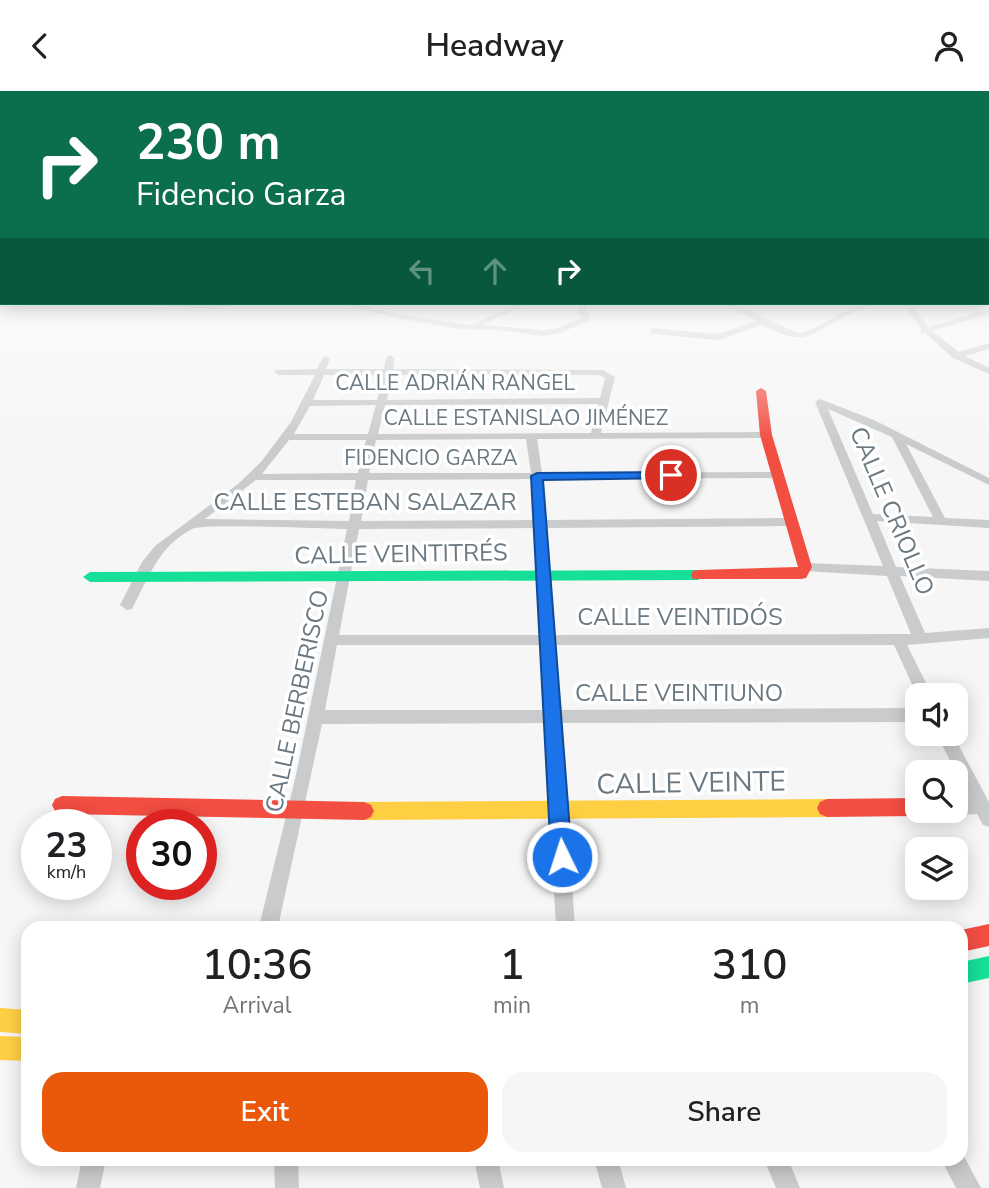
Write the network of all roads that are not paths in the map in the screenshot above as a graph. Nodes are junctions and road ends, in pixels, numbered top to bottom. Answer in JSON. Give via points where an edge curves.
{"nodes":[{"id":1,"x":938,"y":341,"type":"edge"},
{"id":2,"x":989,"y":346,"type":"edge"},
{"id":3,"x":956,"y":356,"type":"junction"},
{"id":4,"x":326,"y":359,"type":"dead end"},
{"id":5,"x":389,"y":365,"type":"junction"},
{"id":6,"x":321,"y":371,"type":"junction"},
{"id":7,"x":989,"y":371,"type":"edge"},
{"id":8,"x":279,"y":372,"type":"dead end"},
{"id":9,"x":761,"y":391,"type":"dead end"},
{"id":10,"x":604,"y":401,"type":"junction"},
{"id":11,"x":382,"y":402,"type":"junction"},
{"id":12,"x":306,"y":403,"type":"junction"},
{"id":13,"x":766,"y":435,"type":"junction"},
{"id":14,"x":896,"y":435,"type":"junction"},
{"id":15,"x":531,"y":436,"type":"junction"},
{"id":16,"x":595,"y":436,"type":"junction"},
{"id":17,"x":286,"y":437,"type":"junction"},
{"id":18,"x":371,"y":438,"type":"junction"},
{"id":19,"x":778,"y":475,"type":"junction"},
{"id":20,"x":537,"y":476,"type":"junction"},
{"id":21,"x":253,"y":477,"type":"junction"},
{"id":22,"x":363,"y":478,"type":"junction"},
{"id":23,"x":989,"y":481,"type":"edge"},
{"id":24,"x":867,"y":517,"type":"junction"},
{"id":25,"x":941,"y":521,"type":"junction"},
{"id":26,"x":790,"y":522,"type":"junction"},
{"id":27,"x":191,"y":523,"type":"junction"},
{"id":28,"x":539,"y":523,"type":"junction"},
{"id":29,"x":989,"y":524,"type":"edge"},
{"id":30,"x":354,"y":525,"type":"junction"},
{"id":31,"x":889,"y":570,"type":"junction"},
{"id":32,"x":801,"y":571,"type":"junction"},
{"id":33,"x":542,"y":575,"type":"junction"},
{"id":34,"x":989,"y":576,"type":"edge"},
{"id":35,"x":90,"y":577,"type":"dead end"},
{"id":36,"x":140,"y":578,"type":"junction"},
{"id":37,"x":345,"y":578,"type":"junction"},
{"id":38,"x":127,"y":604,"type":"dead end"},
{"id":39,"x":989,"y":633,"type":"edge"},
{"id":40,"x":920,"y":638,"type":"junction"},
{"id":41,"x":898,"y":640,"type":"junction"},
{"id":42,"x":330,"y":641,"type":"junction"},
{"id":43,"x":547,"y":641,"type":"junction"},
{"id":44,"x":919,"y":683,"type":"edge"},
{"id":45,"x":905,"y":715,"type":"edge"},
{"id":46,"x":316,"y":717,"type":"junction"},
{"id":47,"x":551,"y":717,"type":"junction"},
{"id":48,"x":951,"y":746,"type":"edge"},
{"id":49,"x":62,"y":805,"type":"dead end"},
{"id":50,"x":905,"y":807,"type":"edge"},
{"id":51,"x":559,"y":810,"type":"junction"},
{"id":52,"x":298,"y":812,"type":"junction"},
{"id":53,"x":985,"y":813,"type":"edge"},
{"id":54,"x":270,"y":921,"type":"edge"},
{"id":55,"x":566,"y":921,"type":"edge"},
{"id":56,"x":987,"y":939,"type":"edge"},
{"id":57,"x":968,"y":940,"type":"edge"},
{"id":58,"x":989,"y":968,"type":"edge"},
{"id":59,"x":968,"y":972,"type":"edge"},
{"id":60,"x":0,"y":1020,"type":"edge"},
{"id":61,"x":21,"y":1021,"type":"edge"},
{"id":62,"x":0,"y":1048,"type":"edge"},
{"id":63,"x":21,"y":1049,"type":"edge"},
{"id":64,"x":93,"y":1166,"type":"edge"},
{"id":65,"x":286,"y":1166,"type":"edge"},
{"id":66,"x":487,"y":1166,"type":"edge"},
{"id":67,"x":608,"y":1166,"type":"edge"},
{"id":68,"x":779,"y":1166,"type":"edge"},
{"id":69,"x":957,"y":1166,"type":"edge"},
{"id":70,"x":89,"y":1188,"type":"edge"},
{"id":71,"x":287,"y":1188,"type":"edge"},
{"id":72,"x":492,"y":1188,"type":"edge"},
{"id":73,"x":614,"y":1188,"type":"edge"},
{"id":74,"x":788,"y":1188,"type":"edge"},
{"id":75,"x":970,"y":1188,"type":"edge"}],
"edges":[{"from":1,"to":3,"type":"street"},
{"from":2,"to":3,"type":"street"},
{"from":3,"to":7,"type":"street"},
{"from":4,"to":6,"type":"street"},
{"from":5,"to":6,"type":"street"},
{"from":5,"to":10,"type":"street","via":[[595,372],[610,377]]},
{"from":5,"to":11,"type":"street","name":"CALLE BERBERISCO"},
{"from":6,"to":8,"type":"street"},
{"from":6,"to":12,"type":"street"},
{"from":9,"to":13,"type":"street"},
{"from":10,"to":11,"type":"street","name":"CALLE ADRIÁN RANGEL"},
{"from":10,"to":16,"type":"street"},
{"from":11,"to":12,"type":"street","name":"CALLE ADRIÁN RANGEL"},
{"from":11,"to":18,"type":"street","name":"CALLE BERBERISCO"},
{"from":12,"to":17,"type":"street"},
{"from":13,"to":16,"type":"street","name":"CALLE ESTANISLAO JIMÉNEZ"},
{"from":13,"to":19,"type":"street"},
{"from":14,"to":23,"type":"street"},
{"from":14,"to":24,"type":"street","name":"CALLE CRIOLLO","via":[[821,403]]},
{"from":14,"to":25,"type":"street"},
{"from":15,"to":16,"type":"street","name":"CALLE ESTANISLAO JIMÉNEZ"},
{"from":15,"to":18,"type":"street","name":"CALLE ESTANISLAO JIMÉNEZ"},
{"from":15,"to":20,"type":"street"},
{"from":17,"to":18,"type":"street","name":"CALLE ESTANISLAO JIMÉNEZ"},
{"from":17,"to":21,"type":"street"},
{"from":18,"to":22,"type":"street","name":"CALLE BERBERISCO"},
{"from":19,"to":20,"type":"street","name":"FIDENCIO GARZA"},
{"from":19,"to":26,"type":"street"},
{"from":20,"to":22,"type":"street","name":"FIDENCIO GARZA"},
{"from":20,"to":28,"type":"street"},
{"from":21,"to":22,"type":"street","name":"FIDENCIO GARZA"},
{"from":21,"to":27,"type":"street"},
{"from":22,"to":30,"type":"street","name":"CALLE BERBERISCO"},
{"from":24,"to":25,"type":"street"},
{"from":24,"to":31,"type":"street","name":"CALLE CRIOLLO"},
{"from":25,"to":29,"type":"street"},
{"from":26,"to":28,"type":"street","name":"CALLE ESTEBAN SALAZAR"},
{"from":26,"to":32,"type":"street"},
{"from":27,"to":30,"type":"street","name":"CALLE ESTEBAN SALAZAR"},
{"from":27,"to":36,"type":"street","via":[[159,549]]},
{"from":28,"to":30,"type":"street","name":"CALLE ESTEBAN SALAZAR"},
{"from":28,"to":33,"type":"street"},
{"from":30,"to":37,"type":"street","name":"CALLE BERBERISCO"},
{"from":31,"to":32,"type":"street","name":"CALLE VEINTITRÉS"},
{"from":31,"to":34,"type":"street","name":"CALLE VEINTITRÉS"},
{"from":31,"to":40,"type":"street","name":"CALLE CRIOLLO"},
{"from":32,"to":33,"type":"street","name":"CALLE VEINTITRÉS"},
{"from":33,"to":37,"type":"street","name":"CALLE VEINTITRÉS"},
{"from":33,"to":43,"type":"street"},
{"from":35,"to":36,"type":"street","name":"CALLE VEINTITRÉS"},
{"from":36,"to":37,"type":"street","name":"CALLE VEINTITRÉS"},
{"from":36,"to":38,"type":"street"},
{"from":37,"to":42,"type":"street","name":"CALLE BERBERISCO"},
{"from":39,"to":40,"type":"street","name":"CALLE VEINTIDÓS"},
{"from":40,"to":41,"type":"street","name":"CALLE VEINTIDÓS"},
{"from":41,"to":43,"type":"street","name":"CALLE VEINTIDÓS"},
{"from":41,"to":44,"type":"street"},
{"from":42,"to":43,"type":"street","name":"CALLE VEINTIDÓS"},
{"from":42,"to":46,"type":"street","name":"CALLE BERBERISCO"},
{"from":43,"to":47,"type":"street"},
{"from":45,"to":47,"type":"street","name":"CALLE VEINTIUNO"},
{"from":46,"to":47,"type":"street","name":"CALLE VEINTIUNO"},
{"from":46,"to":52,"type":"street","name":"CALLE BERBERISCO"},
{"from":47,"to":51,"type":"street"},
{"from":48,"to":53,"type":"street"},
{"from":49,"to":52,"type":"street","name":"CALLE VEINTE"},
{"from":50,"to":51,"type":"street","name":"CALLE VEINTE"},
{"from":51,"to":52,"type":"street","name":"CALLE VEINTE"},
{"from":51,"to":55,"type":"street"},
{"from":52,"to":54,"type":"street","name":"CALLE BERBERISCO"},
{"from":56,"to":57,"type":"street"},
{"from":58,"to":59,"type":"street"},
{"from":60,"to":61,"type":"street"},
{"from":62,"to":63,"type":"street"},
{"from":64,"to":70,"type":"street"},
{"from":65,"to":71,"type":"street"},
{"from":66,"to":72,"type":"street"},
{"from":67,"to":73,"type":"street"},
{"from":68,"to":74,"type":"street"},
{"from":69,"to":75,"type":"street"}]}
